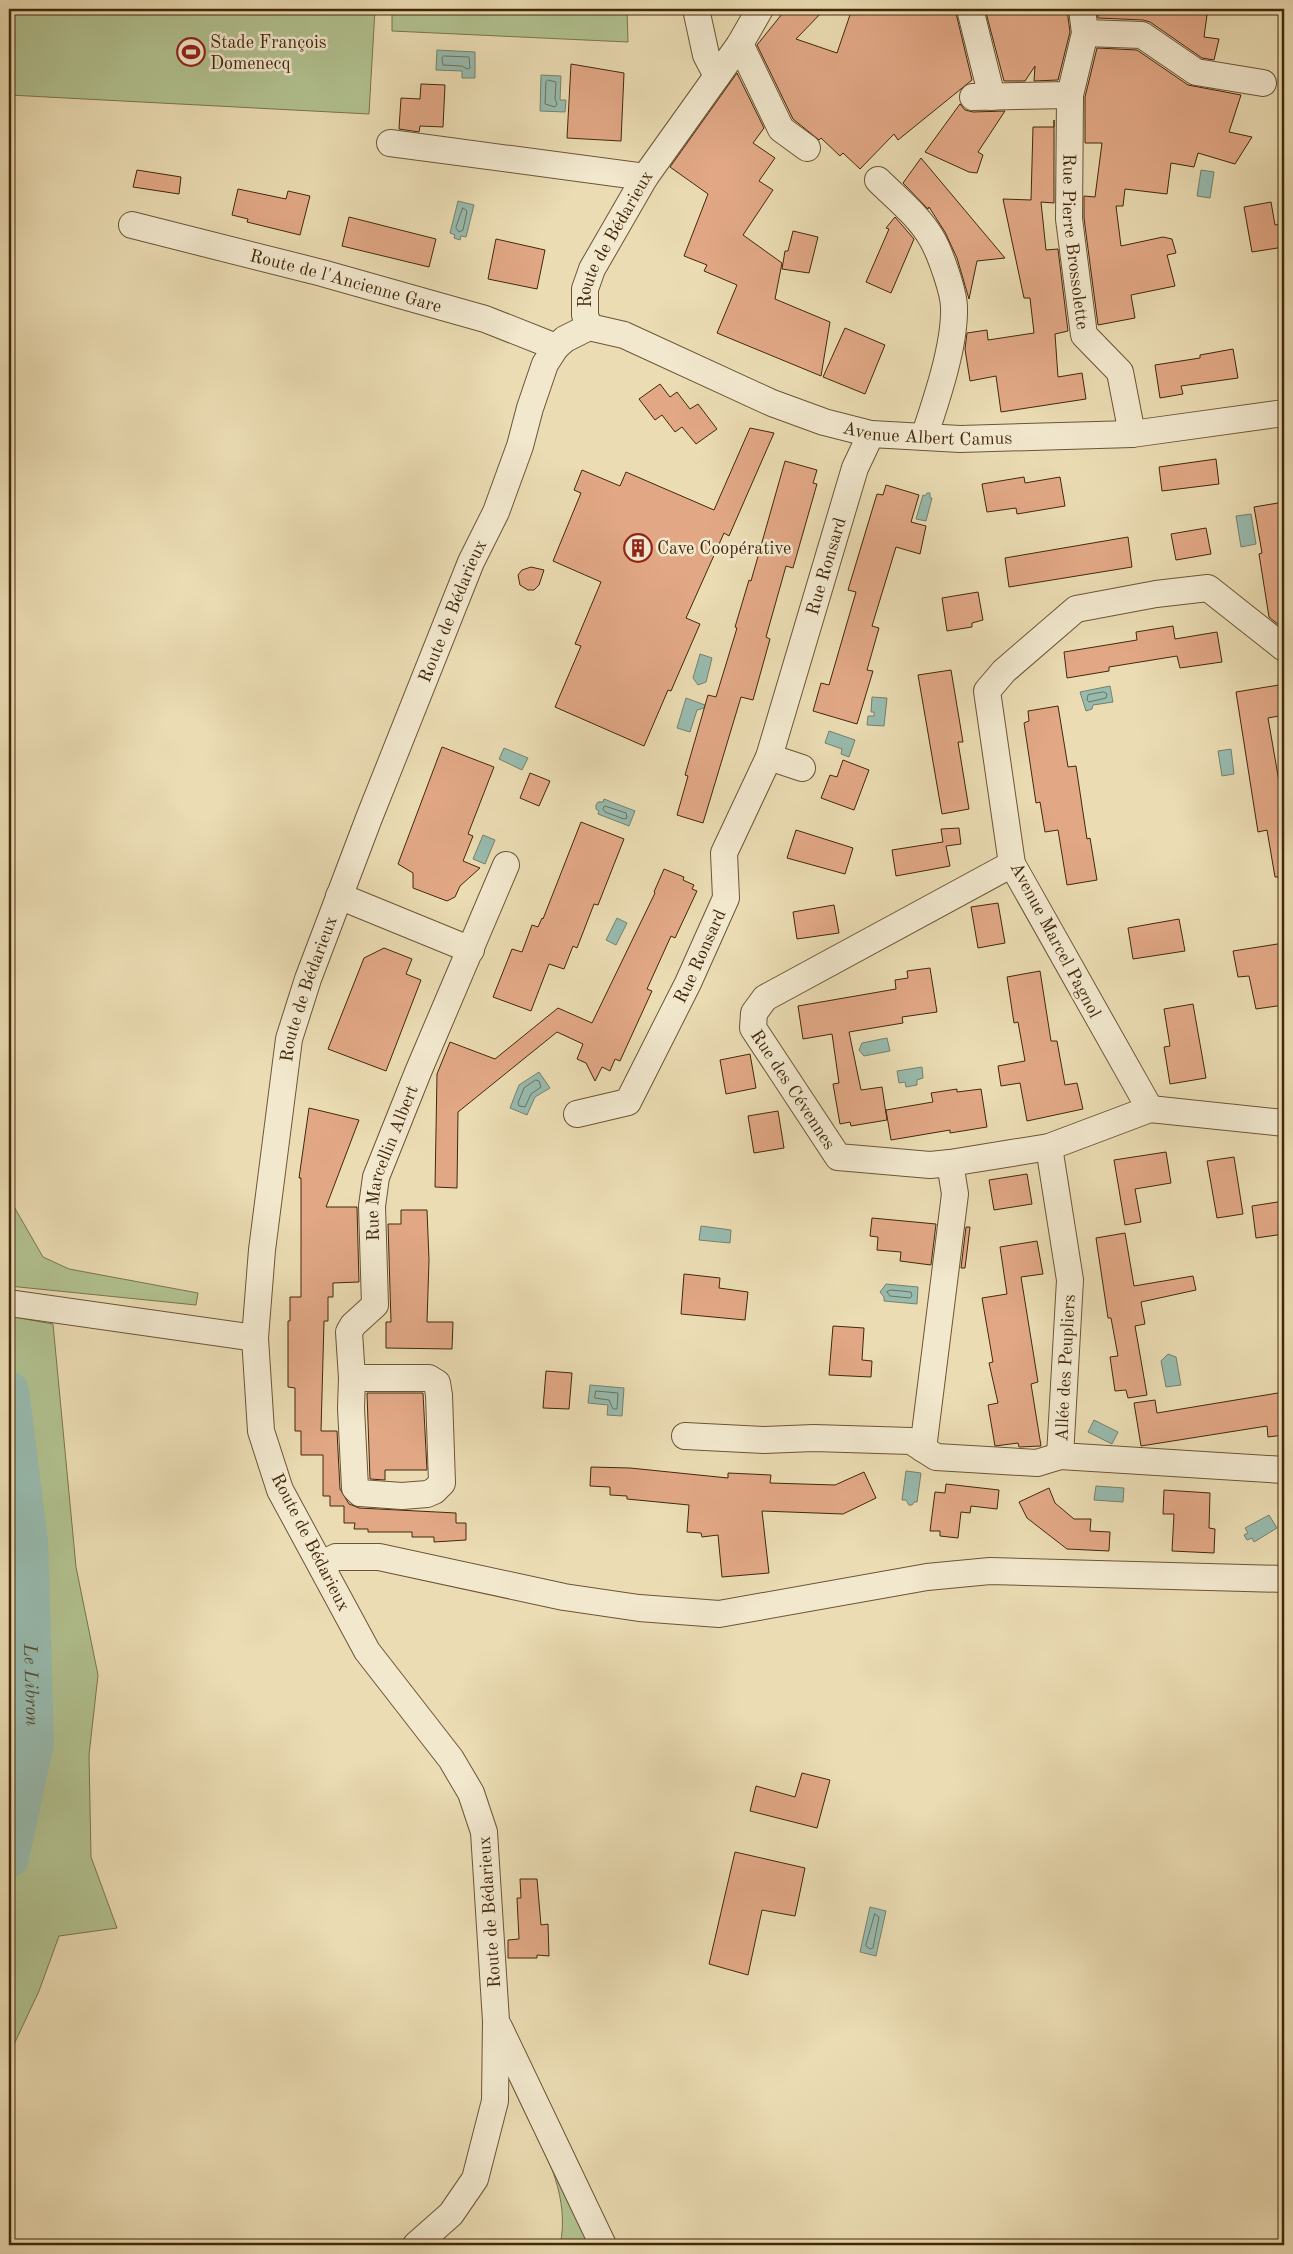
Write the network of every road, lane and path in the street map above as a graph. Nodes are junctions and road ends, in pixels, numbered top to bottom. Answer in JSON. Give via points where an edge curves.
{"nodes":[{"id":1,"x":696,"y":9,"type":"edge"},
{"id":2,"x":760,"y":9,"type":"edge"},
{"id":3,"x":970,"y":9,"type":"edge"},
{"id":4,"x":1083,"y":21,"type":"edge"},
{"id":5,"x":740,"y":44,"type":"junction"},
{"id":6,"x":717,"y":76,"type":"junction"},
{"id":7,"x":1262,"y":83,"type":"dead end"},
{"id":8,"x":1070,"y":95,"type":"junction"},
{"id":9,"x":390,"y":143,"type":"dead end"},
{"id":10,"x":807,"y":148,"type":"dead end"},
{"id":11,"x":645,"y":177,"type":"junction"},
{"id":12,"x":878,"y":180,"type":"dead end"},
{"id":13,"x":132,"y":225,"type":"dead end"},
{"id":14,"x":590,"y":327,"type":"junction"},
{"id":15,"x":556,"y":347,"type":"junction"},
{"id":16,"x":1284,"y":412,"type":"edge"},
{"id":17,"x":870,"y":434,"type":"junction"},
{"id":18,"x":1132,"y":434,"type":"junction"},
{"id":19,"x":924,"y":437,"type":"junction"},
{"id":20,"x":1284,"y":648,"type":"edge"},
{"id":21,"x":769,"y":757,"type":"junction"},
{"id":22,"x":802,"y":768,"type":"dead end"},
{"id":23,"x":1012,"y":864,"type":"junction"},
{"id":24,"x":506,"y":865,"type":"dead end"},
{"id":25,"x":339,"y":896,"type":"junction"},
{"id":26,"x":471,"y":950,"type":"junction"},
{"id":27,"x":1150,"y":1109,"type":"junction"},
{"id":28,"x":577,"y":1114,"type":"dead end"},
{"id":29,"x":1284,"y":1123,"type":"edge"},
{"id":30,"x":1049,"y":1146,"type":"junction"},
{"id":31,"x":950,"y":1163,"type":"junction"},
{"id":32,"x":9,"y":1303,"type":"edge"},
{"id":33,"x":255,"y":1338,"type":"junction"},
{"id":34,"x":352,"y":1378,"type":"junction"},
{"id":35,"x":684,"y":1436,"type":"dead end"},
{"id":36,"x":923,"y":1449,"type":"junction"},
{"id":37,"x":1060,"y":1456,"type":"junction"},
{"id":38,"x":1284,"y":1470,"type":"edge"},
{"id":39,"x":322,"y":1564,"type":"junction"},
{"id":40,"x":1284,"y":1580,"type":"edge"},
{"id":41,"x":496,"y":2021,"type":"junction"},
{"id":42,"x":416,"y":2245,"type":"edge"},
{"id":43,"x":603,"y":2245,"type":"edge"}],
"edges":[{"from":1,"to":6,"type":"street","via":[[706,55]]},
{"from":2,"to":5,"type":"street","name":"Route de Bédarieux"},
{"from":3,"to":8,"type":"street","via":[[983,97]]},
{"from":4,"to":7,"type":"street","via":[[1142,35],[1196,72]]},
{"from":4,"to":8,"type":"street","name":"Rue Pierre Brossolette"},
{"from":5,"to":6,"type":"street","name":"Route de Bédarieux"},
{"from":5,"to":10,"type":"street","via":[[781,129]]},
{"from":6,"to":11,"type":"street","name":"Route de Bédarieux"},
{"from":8,"to":18,"type":"street","name":"Rue Pierre Brossolette","via":[[1069,219],[1084,335],[1120,372]]},
{"from":9,"to":11,"type":"street"},
{"from":11,"to":14,"type":"street","name":"Route de Bédarieux","via":[[592,268],[585,289],[585,315]]},
{"from":12,"to":19,"type":"street","via":[[913,214],[932,240],[954,307],[950,344]]},
{"from":13,"to":15,"type":"street","name":"Route de l'Ancienne Gare","via":[[467,314]]},
{"from":14,"to":15,"type":"street","name":"Route de Bédarieux"},
{"from":14,"to":17,"type":"street","name":"Avenue Albert Camus","via":[[624,335],[772,403]]},
{"from":15,"to":25,"type":"street","name":"Route de Bédarieux","via":[[545,364],[496,512],[471,562]]},
{"from":16,"to":18,"type":"street","name":"Avenue Albert Camus"},
{"from":17,"to":19,"type":"street","name":"Avenue Albert Camus"},
{"from":17,"to":21,"type":"street","name":"Rue Ronsard","via":[[855,468]]},
{"from":18,"to":19,"type":"street","name":"Avenue Albert Camus","via":[[960,439]]},
{"from":20,"to":23,"type":"street","name":"Avenue Marcel Pagnol","via":[[1208,588],[1076,609],[1004,671],[987,691]]},
{"from":21,"to":22,"type":"street"},
{"from":21,"to":28,"type":"street","name":"Rue Ronsard","via":[[724,853],[726,898],[688,983],[628,1102]]},
{"from":23,"to":27,"type":"street","name":"Avenue Marcel Pagnol"},
{"from":23,"to":31,"type":"street","name":"Rue des Cévennes","via":[[765,998],[754,1013],[753,1028],[838,1157],[930,1165]]},
{"from":24,"to":26,"type":"street","name":"Rue Marcellin Albert"},
{"from":25,"to":26,"type":"street"},
{"from":25,"to":33,"type":"street","name":"Route de Bédarieux","via":[[289,1039],[262,1250]]},
{"from":26,"to":34,"type":"street","name":"Rue Marcellin Albert","via":[[376,1177],[372,1206],[375,1305],[349,1332]]},
{"from":27,"to":29,"type":"street","name":"Rue des Cévennes"},
{"from":27,"to":30,"type":"street","name":"Rue des Cévennes"},
{"from":30,"to":31,"type":"street","name":"Rue des Cévennes"},
{"from":30,"to":37,"type":"street","name":"Allée des Peupliers","via":[[1070,1280]]},
{"from":31,"to":36,"type":"street","via":[[955,1194]]},
{"from":32,"to":33,"type":"street"},
{"from":33,"to":39,"type":"street","name":"Route de Bédarieux","via":[[261,1431],[280,1490]]},
{"from":34,"to":34,"type":"street","name":"Rue Marcellin Albert","via":[[355,1488],[360,1493],[402,1496],[434,1491],[442,1483],[437,1383],[429,1378]]},
{"from":35,"to":36,"type":"street","via":[[911,1441]]},
{"from":36,"to":37,"type":"street","via":[[936,1457],[1037,1463]]},
{"from":37,"to":38,"type":"street","name":"Allée des Peupliers"},
{"from":39,"to":40,"type":"street","via":[[336,1557],[379,1557],[564,1597],[638,1608],[719,1614],[927,1577],[990,1571]]},
{"from":39,"to":41,"type":"street","name":"Route de Bédarieux","via":[[368,1651],[451,1759],[471,1794],[484,1832]]},
{"from":41,"to":42,"type":"street","name":"Route de Bédarieux","via":[[495,2101],[475,2179],[451,2214]]},
{"from":41,"to":43,"type":"street"}]}
